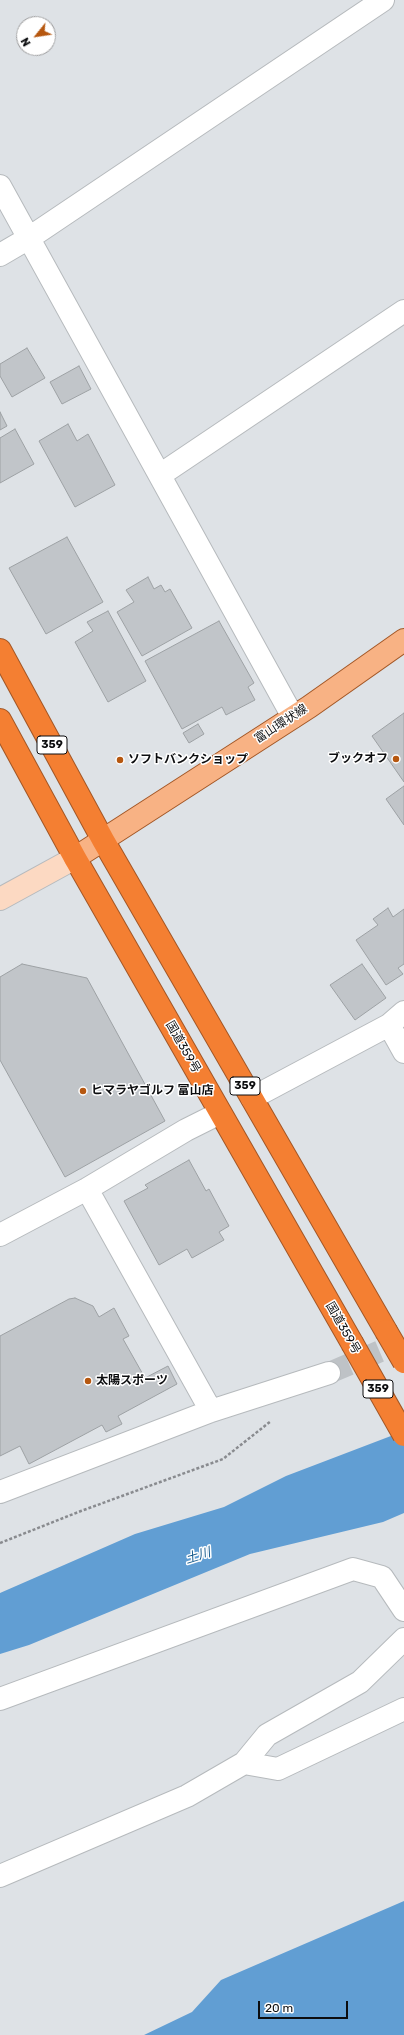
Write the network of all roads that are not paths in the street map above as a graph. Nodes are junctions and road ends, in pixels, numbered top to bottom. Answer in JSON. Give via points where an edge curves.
{"nodes":[{"id":1,"x":383,"y":0,"type":"edge"},
{"id":2,"x":0,"y":186,"type":"edge"},
{"id":3,"x":29,"y":238,"type":"junction"},
{"id":4,"x":0,"y":255,"type":"edge"},
{"id":5,"x":404,"y":311,"type":"edge"},
{"id":6,"x":160,"y":476,"type":"junction"},
{"id":7,"x":404,"y":640,"type":"edge"},
{"id":8,"x":0,"y":650,"type":"edge"},
{"id":9,"x":293,"y":717,"type":"junction"},
{"id":10,"x":0,"y":720,"type":"edge"},
{"id":11,"x":103,"y":840,"type":"junction"},
{"id":12,"x":76,"y":858,"type":"junction"},
{"id":13,"x":0,"y":899,"type":"edge"},
{"id":14,"x":396,"y":1018,"type":"edge"},
{"id":15,"x":404,"y":1052,"type":"edge"},
{"id":16,"x":252,"y":1098,"type":"junction"},
{"id":17,"x":220,"y":1113,"type":"junction"},
{"id":18,"x":87,"y":1189,"type":"junction"},
{"id":19,"x":0,"y":1235,"type":"edge"},
{"id":20,"x":404,"y":1362,"type":"edge"},
{"id":21,"x":329,"y":1373,"type":"tunnel mouth"},
{"id":22,"x":211,"y":1412,"type":"junction"},
{"id":23,"x":404,"y":1435,"type":"edge"},
{"id":24,"x":0,"y":1492,"type":"edge"},
{"id":25,"x":404,"y":1610,"type":"edge"},
{"id":26,"x":404,"y":1639,"type":"edge"},
{"id":27,"x":0,"y":1699,"type":"edge"},
{"id":28,"x":404,"y":1708,"type":"edge"},
{"id":29,"x":244,"y":1763,"type":"junction"},
{"id":30,"x":0,"y":1876,"type":"edge"}],
"edges":[{"from":1,"to":3,"type":"street"},
{"from":2,"to":3,"type":"street"},
{"from":3,"to":4,"type":"street"},
{"from":3,"to":6,"type":"street"},
{"from":5,"to":6,"type":"street"},
{"from":6,"to":9,"type":"street"},
{"from":7,"to":9,"type":"main road","name":"富山環状線"},
{"from":8,"to":11,"type":"highway","number":"359"},
{"from":9,"to":11,"type":"main road","name":"富山環状線"},
{"from":10,"to":12,"type":"highway","name":"国道359号","number":"359"},
{"from":11,"to":12,"type":"main road","name":"富山環状線"},
{"from":11,"to":16,"type":"highway","number":"359"},
{"from":12,"to":13,"type":"street"},
{"from":12,"to":17,"type":"highway","name":"国道359号","number":"359"},
{"from":14,"to":15,"type":"street"},
{"from":14,"to":16,"type":"street"},
{"from":16,"to":20,"type":"highway","number":"359","bridge":true},
{"from":17,"to":18,"type":"street","via":[[186,1130]]},
{"from":17,"to":23,"type":"highway","name":"国道359号","number":"359","bridge":true},
{"from":18,"to":19,"type":"street"},
{"from":18,"to":22,"type":"street"},
{"from":21,"to":22,"type":"street"},
{"from":22,"to":24,"type":"street"},
{"from":25,"to":27,"type":"street","via":[[382,1577],[353,1569]]},
{"from":26,"to":29,"type":"street","via":[[360,1682],[267,1735]]},
{"from":28,"to":29,"type":"street","via":[[278,1769]]},
{"from":29,"to":30,"type":"street","via":[[187,1796]]}]}
